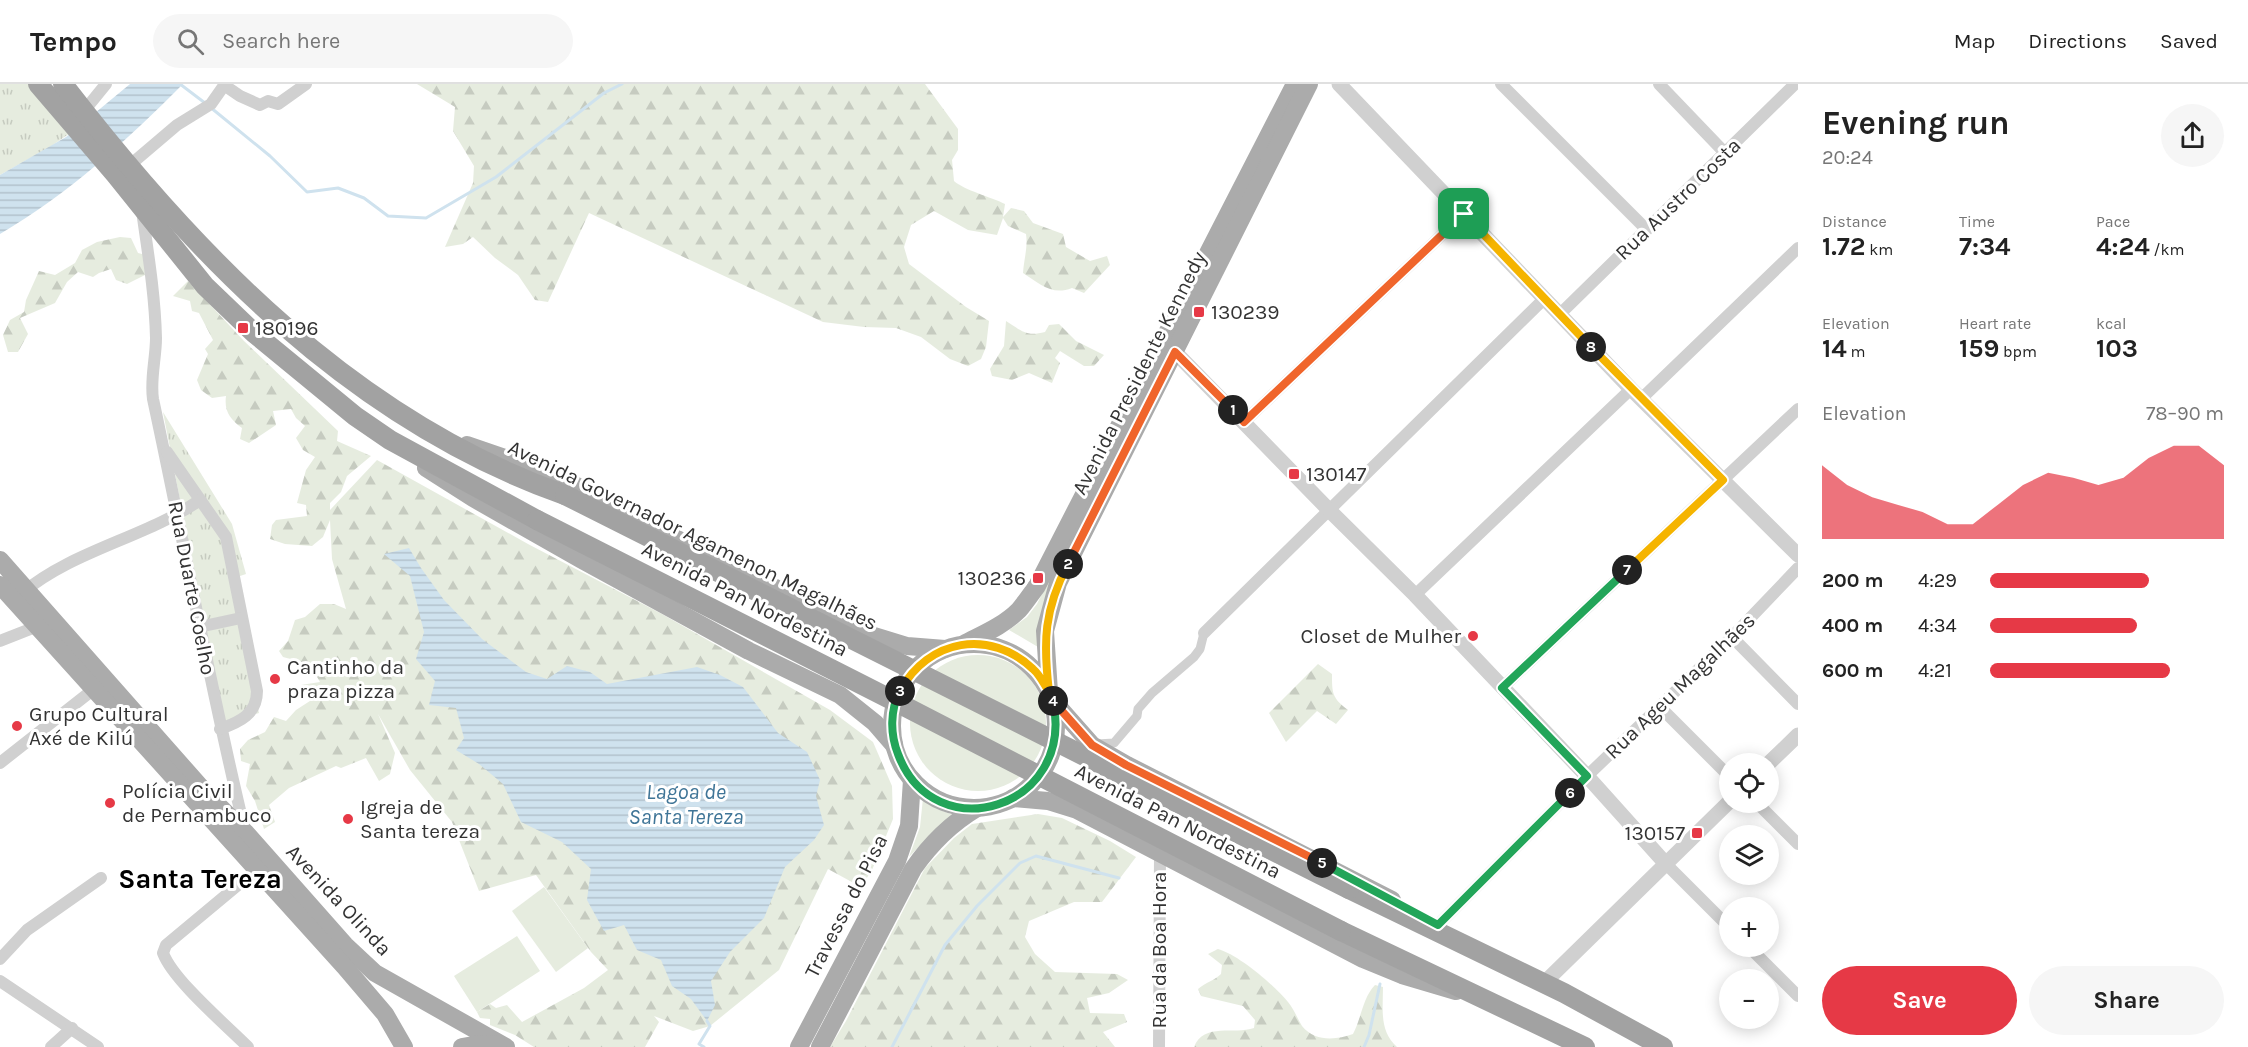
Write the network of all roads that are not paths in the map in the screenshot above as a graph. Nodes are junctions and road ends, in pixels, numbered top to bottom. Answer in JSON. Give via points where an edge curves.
{"nodes":[{"id":1,"x":38,"y":84,"type":"edge"},
{"id":2,"x":63,"y":84,"type":"edge"},
{"id":3,"x":106,"y":84,"type":"edge"},
{"id":4,"x":306,"y":84,"type":"edge"},
{"id":5,"x":1294,"y":84,"type":"edge"},
{"id":6,"x":1310,"y":84,"type":"edge"},
{"id":7,"x":1339,"y":84,"type":"edge"},
{"id":8,"x":1501,"y":84,"type":"edge"},
{"id":9,"x":1659,"y":84,"type":"edge"},
{"id":10,"x":1795,"y":84,"type":"edge"},
{"id":11,"x":224,"y":85,"type":"edge"},
{"id":12,"x":82,"y":118,"type":"junction"},
{"id":13,"x":1726,"y":154,"type":"junction"},
{"id":14,"x":124,"y":167,"type":"junction"},
{"id":15,"x":142,"y":210,"type":"junction"},
{"id":16,"x":1464,"y":214,"type":"junction"},
{"id":17,"x":1647,"y":230,"type":"junction"},
{"id":18,"x":1798,"y":248,"type":"edge"},
{"id":19,"x":1545,"y":298,"type":"junction"},
{"id":20,"x":1560,"y":314,"type":"junction"},
{"id":21,"x":1175,"y":352,"type":"junction"},
{"id":22,"x":1636,"y":394,"type":"junction"},
{"id":23,"x":1798,"y":409,"type":"edge"},
{"id":24,"x":1244,"y":422,"type":"junction"},
{"id":25,"x":435,"y":434,"type":"junction"},
{"id":26,"x":390,"y":440,"type":"junction"},
{"id":27,"x":163,"y":447,"type":"junction"},
{"id":28,"x":1723,"y":480,"type":"junction"},
{"id":29,"x":200,"y":500,"type":"junction"},
{"id":30,"x":1330,"y":511,"type":"junction"},
{"id":31,"x":178,"y":514,"type":"junction"},
{"id":32,"x":537,"y":520,"type":"joint"},
{"id":33,"x":1798,"y":555,"type":"edge"},
{"id":34,"x":0,"y":560,"type":"edge"},
{"id":35,"x":1798,"y":568,"type":"edge"},
{"id":36,"x":0,"y":585,"type":"edge"},
{"id":37,"x":19,"y":595,"type":"junction"},
{"id":38,"x":1416,"y":595,"type":"junction"},
{"id":39,"x":241,"y":618,"type":"junction"},
{"id":40,"x":38,"y":626,"type":"junction"},
{"id":41,"x":200,"y":627,"type":"junction"},
{"id":42,"x":1204,"y":633,"type":"joint"},
{"id":43,"x":1732,"y":637,"type":"junction"},
{"id":44,"x":0,"y":641,"type":"edge"},
{"id":45,"x":964,"y":644,"type":"junction"},
{"id":46,"x":945,"y":649,"type":"junction"},
{"id":47,"x":1502,"y":688,"type":"junction"},
{"id":48,"x":94,"y":689,"type":"junction"},
{"id":49,"x":1051,"y":696,"type":"junction"},
{"id":50,"x":1798,"y":704,"type":"edge"},
{"id":51,"x":1660,"y":707,"type":"junction"},
{"id":52,"x":220,"y":729,"type":"junction"},
{"id":53,"x":1798,"y":735,"type":"edge"},
{"id":54,"x":894,"y":745,"type":"junction"},
{"id":55,"x":1092,"y":745,"type":"junction"},
{"id":56,"x":1779,"y":753,"type":"edge"},
{"id":57,"x":0,"y":763,"type":"edge"},
{"id":58,"x":1719,"y":766,"type":"edge"},
{"id":59,"x":1587,"y":776,"type":"junction"},
{"id":60,"x":912,"y":780,"type":"junction"},
{"id":61,"x":1013,"y":798,"type":"junction"},
{"id":62,"x":977,"y":808,"type":"junction"},
{"id":63,"x":1719,"y":812,"type":"edge"},
{"id":64,"x":1767,"y":813,"type":"edge"},
{"id":65,"x":245,"y":832,"type":"junction"},
{"id":66,"x":1798,"y":844,"type":"edge"},
{"id":67,"x":1160,"y":853,"type":"junction"},
{"id":68,"x":1666,"y":864,"type":"junction"},
{"id":69,"x":256,"y":870,"type":"junction"},
{"id":70,"x":101,"y":878,"type":"dead end"},
{"id":71,"x":1349,"y":889,"type":"joint"},
{"id":72,"x":1719,"y":917,"type":"edge"},
{"id":73,"x":1439,"y":930,"type":"junction"},
{"id":74,"x":1759,"y":957,"type":"edge"},
{"id":75,"x":0,"y":959,"type":"edge"},
{"id":76,"x":0,"y":981,"type":"edge"},
{"id":77,"x":1544,"y":983,"type":"junction"},
{"id":78,"x":1478,"y":996,"type":"junction"},
{"id":79,"x":1798,"y":996,"type":"edge"},
{"id":80,"x":72,"y":1029,"type":"junction"},
{"id":81,"x":246,"y":1046,"type":"edge"},
{"id":82,"x":504,"y":1046,"type":"edge"},
{"id":83,"x":51,"y":1047,"type":"edge"},
{"id":84,"x":98,"y":1047,"type":"edge"},
{"id":85,"x":404,"y":1047,"type":"edge"},
{"id":86,"x":462,"y":1047,"type":"edge"},
{"id":87,"x":799,"y":1047,"type":"edge"},
{"id":88,"x":820,"y":1047,"type":"edge"},
{"id":89,"x":1159,"y":1047,"type":"edge"},
{"id":90,"x":1585,"y":1047,"type":"edge"},
{"id":91,"x":1663,"y":1047,"type":"edge"}],
"edges":[{"from":1,"to":12,"type":"highway","name":"Avenida Governador Agamenon Magalhães"},
{"from":2,"to":12,"type":"highway","name":"Avenida Governador Agamenon Magalhães"},
{"from":3,"to":12,"type":"street"},
{"from":4,"to":11,"type":"street","via":[[278,104],[268,101],[260,105]]},
{"from":5,"to":45,"type":"main road","name":"Avenida Presidente Kennedy","via":[[1037,586],[1009,618]]},
{"from":6,"to":21,"type":"main road","name":"Avenida Presidente Kennedy"},
{"from":7,"to":16,"type":"street"},
{"from":8,"to":17,"type":"street"},
{"from":9,"to":13,"type":"street"},
{"from":10,"to":13,"type":"street","name":"Rua Austro Costa"},
{"from":11,"to":14,"type":"street","via":[[207,107]]},
{"from":12,"to":14,"type":"highway","name":"Avenida Governador Agamenon Magalhães"},
{"from":13,"to":17,"type":"street","name":"Rua Austro Costa"},
{"from":14,"to":15,"type":"highway","name":"Avenida Governador Agamenon Magalhães"},
{"from":14,"to":25,"type":"highway","name":"Avenida Governador Agamenon Magalhães","via":[[272,316],[379,401]]},
{"from":15,"to":26,"type":"highway","name":"Avenida Governador Agamenon Magalhães","via":[[205,286],[255,333]]},
{"from":15,"to":27,"type":"street","name":"Rua Duarte Coelho","via":[[155,308],[152,392]]},
{"from":16,"to":19,"type":"street"},
{"from":16,"to":24,"type":"street"},
{"from":17,"to":20,"type":"street","name":"Rua Austro Costa"},
{"from":18,"to":22,"type":"street"},
{"from":19,"to":20,"type":"street"},
{"from":19,"to":30,"type":"street"},
{"from":20,"to":22,"type":"street"},
{"from":21,"to":24,"type":"street"},
{"from":21,"to":49,"type":"main road","name":"Avenida Presidente Kennedy","via":[[1058,583],[1045,631]]},
{"from":22,"to":28,"type":"street"},
{"from":22,"to":38,"type":"street"},
{"from":23,"to":28,"type":"street"},
{"from":24,"to":30,"type":"street"},
{"from":25,"to":46,"type":"main road","name":"Avenida Governador Agamenon Magalhães","via":[[558,476],[868,634],[907,646]]},
{"from":25,"to":71,"type":"highway","name":"Avenida Governador Agamenon Magalhães","bridge":true,"via":[[519,478],[565,495]]},
{"from":26,"to":32,"type":"highway","name":"Avenida Governador Agamenon Magalhães"},
{"from":26,"to":54,"type":"main road","name":"Avenida Governador Agamenon Magalhães","via":[[433,474],[506,517],[749,651],[840,695],[875,723]]},
{"from":27,"to":29,"type":"street","name":"Rua Duarte Coelho"},
{"from":27,"to":31,"type":"street","name":"Rua Duarte Coelho"},
{"from":28,"to":33,"type":"street"},
{"from":28,"to":47,"type":"street"},
{"from":29,"to":31,"type":"street"},
{"from":29,"to":39,"type":"street","name":"Rua Duarte Coelho","via":[[226,537]]},
{"from":30,"to":38,"type":"street"},
{"from":30,"to":42,"type":"street"},
{"from":31,"to":37,"type":"street","via":[[74,561]]},
{"from":31,"to":41,"type":"street","name":"Rua Duarte Coelho"},
{"from":32,"to":78,"type":"highway","name":"Avenida Pan Nordestina","bridge":true,"via":[[1341,931]]},
{"from":34,"to":37,"type":"main road","name":"Avenida Olinda"},
{"from":35,"to":43,"type":"street","name":"Rua Ageu Magalhães"},
{"from":36,"to":37,"type":"main road","name":"Avenida Olinda"},
{"from":37,"to":40,"type":"main road","name":"Avenida Olinda"},
{"from":37,"to":65,"type":"main road","name":"Avenida Olinda"},
{"from":38,"to":47,"type":"street"},
{"from":39,"to":41,"type":"street"},
{"from":39,"to":52,"type":"street","name":"Rua Duarte Coelho","via":[[257,700],[239,723]]},
{"from":40,"to":44,"type":"street"},
{"from":40,"to":48,"type":"main road","name":"Avenida Olinda"},
{"from":41,"to":52,"type":"street","name":"Rua Duarte Coelho"},
{"from":42,"to":55,"type":"street","via":[[1194,657],[1152,693],[1114,743]]},
{"from":43,"to":50,"type":"street"},
{"from":43,"to":51,"type":"street","name":"Rua Ageu Magalhães"},
{"from":45,"to":46,"type":"main road"},
{"from":45,"to":49,"type":"main road","via":[[990,645],[1014,654],[1035,670]]},
{"from":46,"to":54,"type":"main road","via":[[917,667],[898,695],[892,729]]},
{"from":47,"to":59,"type":"street"},
{"from":48,"to":57,"type":"street"},
{"from":48,"to":69,"type":"main road","name":"Avenida Olinda"},
{"from":49,"to":55,"type":"main road","name":"Avenida Pan Nordestina"},
{"from":49,"to":61,"type":"main road","via":[[1056,733],[1047,764],[1027,789]]},
{"from":51,"to":58,"type":"street"},
{"from":51,"to":59,"type":"street","name":"Rua Ageu Magalhães"},
{"from":52,"to":65,"type":"street","name":"Rua Duarte Coelho"},
{"from":53,"to":56,"type":"street"},
{"from":54,"to":60,"type":"main road"},
{"from":55,"to":73,"type":"main road","name":"Avenida Pan Nordestina"},
{"from":59,"to":68,"type":"street"},
{"from":59,"to":73,"type":"street","name":"Rua Ageu Magalhães"},
{"from":60,"to":62,"type":"main road","via":[[935,798]]},
{"from":60,"to":87,"type":"main road","name":"Travessa do Pisa","via":[[909,826],[897,861]]},
{"from":61,"to":62,"type":"main road"},
{"from":61,"to":67,"type":"main road","name":"Avenida Pan Nordestina","via":[[1048,801],[1077,810]]},
{"from":62,"to":88,"type":"main road","via":[[945,830],[913,869]]},
{"from":63,"to":68,"type":"street"},
{"from":64,"to":66,"type":"street"},
{"from":65,"to":82,"type":"main road","name":"Avenida Olinda","via":[[375,974]]},
{"from":67,"to":78,"type":"main road","name":"Avenida Pan Nordestina","via":[[1363,958],[1429,984]]},
{"from":67,"to":89,"type":"street","name":"Rua da Boa Hora"},
{"from":68,"to":72,"type":"street"},
{"from":68,"to":77,"type":"street"},
{"from":69,"to":81,"type":"street","via":[[166,945],[163,953],[182,981]]},
{"from":69,"to":85,"type":"main road","name":"Avenida Olinda","via":[[385,1014]]},
{"from":70,"to":75,"type":"street","via":[[27,930]]},
{"from":71,"to":73,"type":"highway","name":"Avenida Pan Nordestina"},
{"from":73,"to":77,"type":"highway","name":"Avenida Pan Nordestina"},
{"from":74,"to":79,"type":"street"},
{"from":76,"to":80,"type":"street"},
{"from":77,"to":91,"type":"highway","name":"Avenida Pan Nordestina"},
{"from":78,"to":90,"type":"highway","name":"Avenida Pan Nordestina"},
{"from":80,"to":83,"type":"street"},
{"from":80,"to":84,"type":"street"},
{"from":82,"to":86,"type":"main road"}]}
